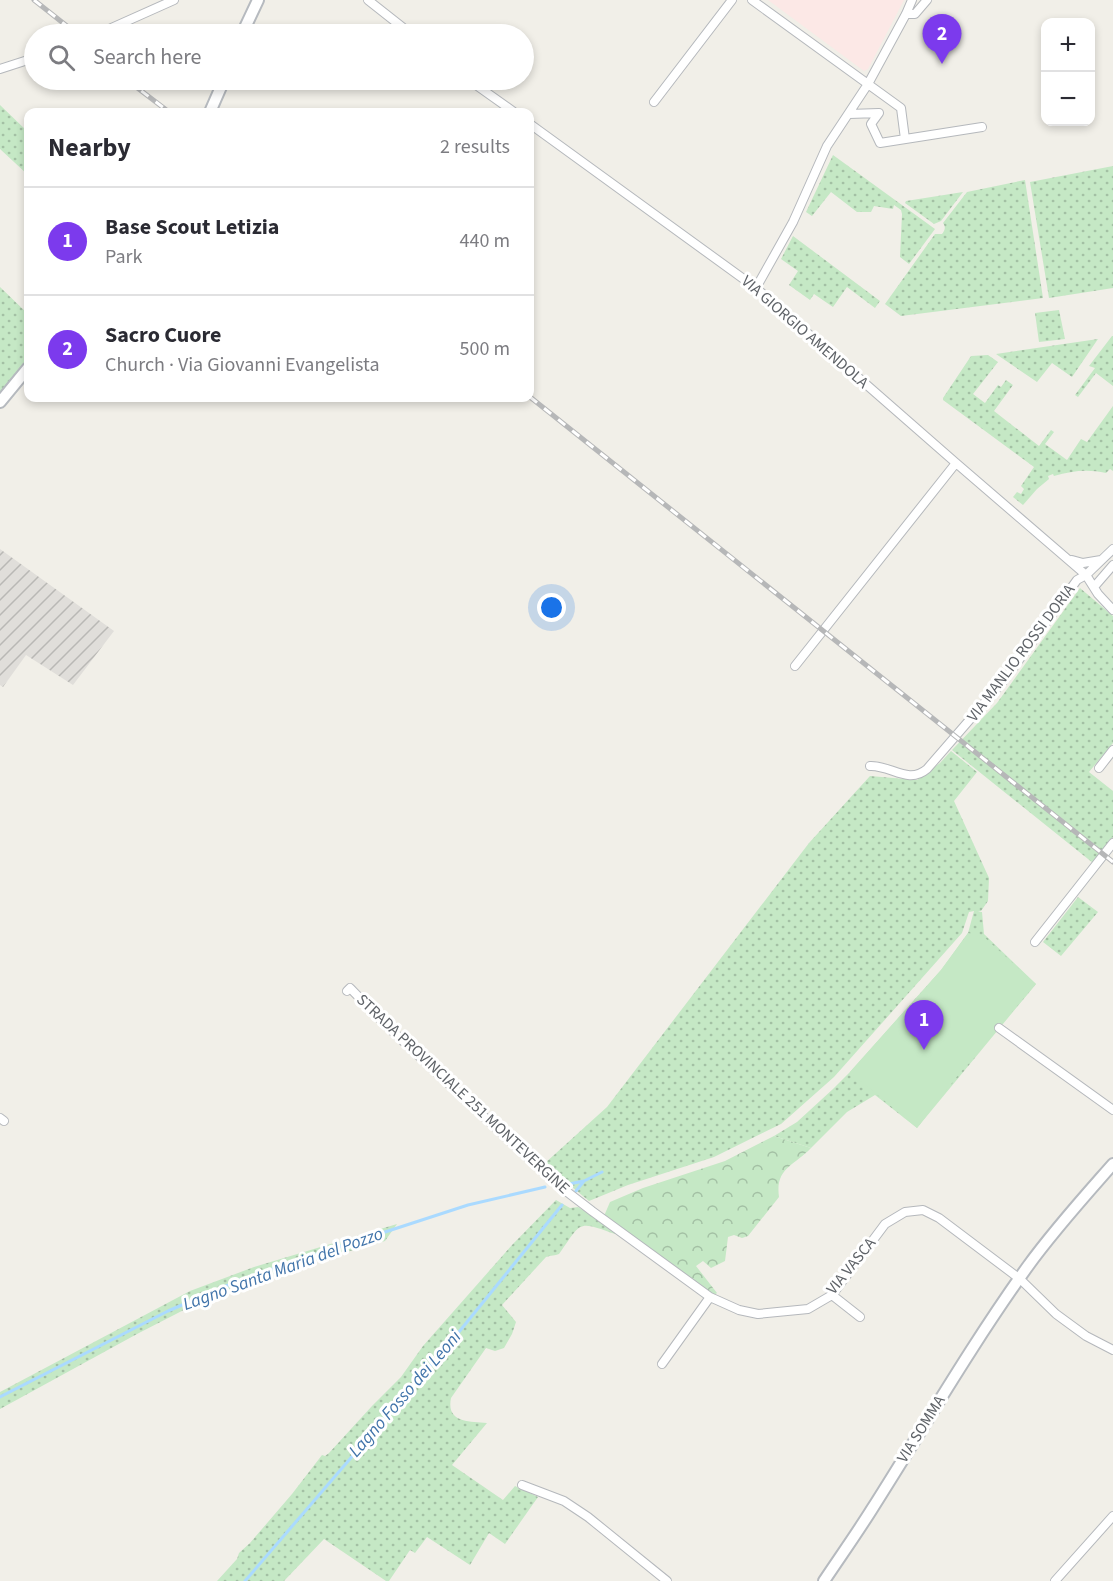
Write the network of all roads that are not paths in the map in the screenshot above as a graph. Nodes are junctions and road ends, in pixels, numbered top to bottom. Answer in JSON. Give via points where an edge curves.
{"nodes":[{"id":1,"x":174,"y":0,"type":"edge"},
{"id":2,"x":258,"y":0,"type":"edge"},
{"id":3,"x":368,"y":0,"type":"edge"},
{"id":4,"x":732,"y":0,"type":"edge"},
{"id":5,"x":752,"y":0,"type":"edge"},
{"id":6,"x":912,"y":0,"type":"edge"},
{"id":7,"x":927,"y":0,"type":"edge"},
{"id":8,"x":906,"y":14,"type":"junction"},
{"id":9,"x":121,"y":24,"type":"edge"},
{"id":10,"x":247,"y":24,"type":"edge"},
{"id":11,"x":398,"y":24,"type":"edge"},
{"id":12,"x":24,"y":61,"type":"edge"},
{"id":13,"x":0,"y":69,"type":"edge"},
{"id":14,"x":868,"y":84,"type":"junction"},
{"id":15,"x":220,"y":90,"type":"edge"},
{"id":16,"x":483,"y":90,"type":"edge"},
{"id":17,"x":654,"y":102,"type":"dead end"},
{"id":18,"x":212,"y":108,"type":"edge"},
{"id":19,"x":508,"y":108,"type":"edge"},
{"id":20,"x":849,"y":114,"type":"junction"},
{"id":21,"x":534,"y":127,"type":"edge"},
{"id":22,"x":982,"y":127,"type":"dead end"},
{"id":23,"x":905,"y":139,"type":"junction"},
{"id":24,"x":756,"y":288,"type":"junction"},
{"id":25,"x":24,"y":373,"type":"edge"},
{"id":26,"x":0,"y":402,"type":"edge"},
{"id":27,"x":956,"y":463,"type":"junction"},
{"id":28,"x":1113,"y":549,"type":"edge"},
{"id":29,"x":1067,"y":558,"type":"junction"},
{"id":30,"x":1102,"y":560,"type":"junction"},
{"id":31,"x":1113,"y":565,"type":"edge"},
{"id":32,"x":1086,"y":575,"type":"junction"},
{"id":33,"x":1094,"y":587,"type":"junction"},
{"id":34,"x":1113,"y":610,"type":"edge"},
{"id":35,"x":795,"y":666,"type":"dead end"},
{"id":36,"x":1113,"y":750,"type":"edge"},
{"id":37,"x":870,"y":766,"type":"dead end"},
{"id":38,"x":1099,"y":768,"type":"dead end"},
{"id":39,"x":1113,"y":843,"type":"edge"},
{"id":40,"x":1035,"y":942,"type":"dead end"},
{"id":41,"x":346,"y":991,"type":"dead end"},
{"id":42,"x":999,"y":1028,"type":"dead end"},
{"id":43,"x":1113,"y":1110,"type":"edge"},
{"id":44,"x":1113,"y":1164,"type":"edge"},
{"id":45,"x":639,"y":1246,"type":"joint"},
{"id":46,"x":1020,"y":1279,"type":"junction"},
{"id":47,"x":832,"y":1295,"type":"junction"},
{"id":48,"x":710,"y":1296,"type":"junction"},
{"id":49,"x":860,"y":1317,"type":"dead end"},
{"id":50,"x":1113,"y":1350,"type":"edge"},
{"id":51,"x":662,"y":1364,"type":"dead end"},
{"id":52,"x":522,"y":1485,"type":"dead end"},
{"id":53,"x":1113,"y":1516,"type":"edge"},
{"id":54,"x":667,"y":1581,"type":"edge"},
{"id":55,"x":824,"y":1581,"type":"edge"},
{"id":56,"x":1055,"y":1581,"type":"edge"}],
"edges":[{"from":1,"to":9,"type":"street"},
{"from":2,"to":10,"type":"street"},
{"from":3,"to":11,"type":"street"},
{"from":4,"to":17,"type":"street"},
{"from":5,"to":14,"type":"street"},
{"from":6,"to":8,"type":"street"},
{"from":7,"to":8,"type":"street","via":[[915,14]]},
{"from":8,"to":14,"type":"street"},
{"from":12,"to":13,"type":"street"},
{"from":14,"to":20,"type":"street"},
{"from":14,"to":23,"type":"street","via":[[901,108]]},
{"from":15,"to":18,"type":"street"},
{"from":16,"to":19,"type":"street"},
{"from":20,"to":23,"type":"street","via":[[879,113],[871,124],[880,143]]},
{"from":20,"to":24,"type":"street","via":[[827,146],[793,222]]},
{"from":21,"to":24,"type":"street","name":"VIA GIORGIO AMENDOLA"},
{"from":22,"to":23,"type":"street"},
{"from":24,"to":27,"type":"street","name":"VIA GIORGIO AMENDOLA"},
{"from":25,"to":26,"type":"street"},
{"from":27,"to":29,"type":"street","name":"VIA GIORGIO AMENDOLA"},
{"from":27,"to":35,"type":"street"},
{"from":28,"to":30,"type":"street","name":"VIA MANLIO ROSSI DORIA"},
{"from":29,"to":30,"type":"street","via":[[1083,563]]},
{"from":29,"to":32,"type":"street","name":"VIA GIORGIO AMENDOLA"},
{"from":30,"to":32,"type":"street","name":"VIA MANLIO ROSSI DORIA"},
{"from":31,"to":33,"type":"street"},
{"from":32,"to":33,"type":"street","name":"VIA GIORGIO AMENDOLA"},
{"from":32,"to":37,"type":"street","name":"VIA MANLIO ROSSI DORIA","via":[[1077,580],[1005,679],[927,770],[907,776]]},
{"from":33,"to":34,"type":"street","name":"VIA GIORGIO AMENDOLA"},
{"from":36,"to":38,"type":"street"},
{"from":39,"to":40,"type":"street"},
{"from":41,"to":45,"type":"street","name":"STRADA PROVINCIALE 251 MONTEVERGINE","via":[[350,988],[553,1181]]},
{"from":42,"to":43,"type":"street"},
{"from":44,"to":46,"type":"street","name":"VIA SOMMA"},
{"from":45,"to":48,"type":"street","name":"VIA VASCA"},
{"from":46,"to":47,"type":"street","name":"VIA VASCA","via":[[924,1210],[905,1212],[885,1224]]},
{"from":46,"to":50,"type":"street","name":"VIA VASCA","via":[[1056,1314]]},
{"from":46,"to":55,"type":"street","name":"VIA SOMMA"},
{"from":47,"to":48,"type":"street","name":"VIA VASCA","via":[[808,1309],[758,1314]]},
{"from":47,"to":49,"type":"street"},
{"from":48,"to":51,"type":"street"},
{"from":52,"to":54,"type":"street","via":[[564,1501]]},
{"from":53,"to":56,"type":"street"}]}
